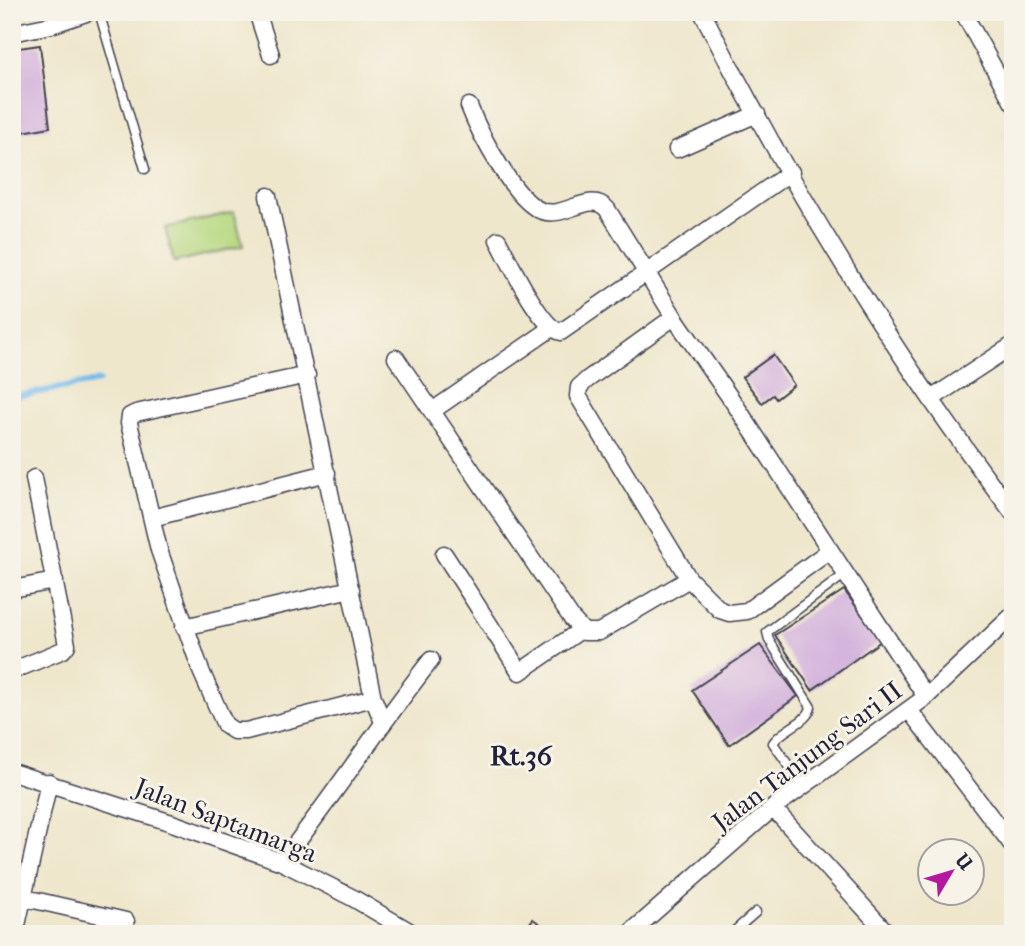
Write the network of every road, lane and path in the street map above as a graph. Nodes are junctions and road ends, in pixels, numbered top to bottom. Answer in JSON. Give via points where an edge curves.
{"nodes":[{"id":1,"x":89,"y":12,"type":"edge"},
{"id":2,"x":99,"y":12,"type":"edge"},
{"id":3,"x":257,"y":12,"type":"edge"},
{"id":4,"x":702,"y":12,"type":"edge"},
{"id":5,"x":963,"y":12,"type":"edge"},
{"id":6,"x":12,"y":33,"type":"edge"},
{"id":7,"x":271,"y":55,"type":"dead end"},
{"id":8,"x":1013,"y":103,"type":"edge"},
{"id":9,"x":469,"y":106,"type":"dead end"},
{"id":10,"x":757,"y":114,"type":"junction"},
{"id":11,"x":677,"y":149,"type":"dead end"},
{"id":12,"x":145,"y":169,"type":"dead end"},
{"id":13,"x":791,"y":172,"type":"junction"},
{"id":14,"x":268,"y":196,"type":"dead end"},
{"id":15,"x":498,"y":240,"type":"dead end"},
{"id":16,"x":646,"y":272,"type":"junction"},
{"id":17,"x":674,"y":317,"type":"junction"},
{"id":18,"x":552,"y":328,"type":"junction"},
{"id":19,"x":1010,"y":347,"type":"dead end"},
{"id":20,"x":396,"y":358,"type":"dead end"},
{"id":21,"x":307,"y":375,"type":"junction"},
{"id":22,"x":931,"y":400,"type":"junction"},
{"id":23,"x":432,"y":411,"type":"junction"},
{"id":24,"x":327,"y":473,"type":"junction"},
{"id":25,"x":34,"y":478,"type":"dead end"},
{"id":26,"x":1013,"y":513,"type":"edge"},
{"id":27,"x":152,"y":518,"type":"junction"},
{"id":28,"x":829,"y":551,"type":"junction"},
{"id":29,"x":444,"y":554,"type":"dead end"},
{"id":30,"x":844,"y":575,"type":"junction"},
{"id":31,"x":690,"y":579,"type":"junction"},
{"id":32,"x":55,"y":581,"type":"junction"},
{"id":33,"x":12,"y":589,"type":"edge"},
{"id":34,"x":351,"y":589,"type":"junction"},
{"id":35,"x":1013,"y":615,"type":"edge"},
{"id":36,"x":184,"y":627,"type":"junction"},
{"id":37,"x":581,"y":630,"type":"junction"},
{"id":38,"x":430,"y":660,"type":"dead end"},
{"id":39,"x":12,"y":671,"type":"edge"},
{"id":40,"x":926,"y":697,"type":"junction"},
{"id":41,"x":373,"y":698,"type":"junction"},
{"id":42,"x":909,"y":710,"type":"junction"},
{"id":43,"x":383,"y":722,"type":"junction"},
{"id":44,"x":12,"y":772,"type":"edge"},
{"id":45,"x":49,"y":782,"type":"junction"},
{"id":46,"x":803,"y":786,"type":"junction"},
{"id":47,"x":773,"y":808,"type":"junction"},
{"id":48,"x":1013,"y":846,"type":"edge"},
{"id":49,"x":282,"y":862,"type":"junction"},
{"id":50,"x":18,"y":897,"type":"edge"},
{"id":51,"x":756,"y":912,"type":"dead end"},
{"id":52,"x":126,"y":921,"type":"dead end"},
{"id":53,"x":15,"y":934,"type":"edge"},
{"id":54,"x":414,"y":934,"type":"edge"},
{"id":55,"x":629,"y":934,"type":"edge"},
{"id":56,"x":731,"y":934,"type":"edge"},
{"id":57,"x":888,"y":934,"type":"edge"}],
"edges":[{"from":1,"to":6,"type":"street"},
{"from":2,"to":12,"type":"lane"},
{"from":3,"to":7,"type":"street"},
{"from":4,"to":10,"type":"street"},
{"from":5,"to":8,"type":"street"},
{"from":9,"to":16,"type":"street","via":[[489,149],[526,200],[554,213],[587,202],[602,204]]},
{"from":10,"to":11,"type":"street"},
{"from":10,"to":13,"type":"street"},
{"from":13,"to":16,"type":"street"},
{"from":13,"to":22,"type":"street"},
{"from":14,"to":21,"type":"street"},
{"from":15,"to":18,"type":"street"},
{"from":16,"to":17,"type":"street"},
{"from":16,"to":18,"type":"street","via":[[567,329]]},
{"from":17,"to":28,"type":"street"},
{"from":17,"to":31,"type":"street","via":[[588,379],[579,387],[578,397]]},
{"from":18,"to":23,"type":"street"},
{"from":19,"to":22,"type":"street"},
{"from":20,"to":23,"type":"street"},
{"from":21,"to":24,"type":"street"},
{"from":21,"to":27,"type":"street","via":[[130,416]]},
{"from":22,"to":26,"type":"street"},
{"from":23,"to":37,"type":"street"},
{"from":24,"to":27,"type":"street"},
{"from":24,"to":34,"type":"street"},
{"from":25,"to":32,"type":"street"},
{"from":27,"to":36,"type":"street"},
{"from":28,"to":30,"type":"street"},
{"from":28,"to":31,"type":"street","via":[[740,613],[720,610]]},
{"from":29,"to":37,"type":"street","via":[[520,672]]},
{"from":30,"to":40,"type":"street"},
{"from":30,"to":46,"type":"lane","via":[[767,632],[811,707],[773,743]]},
{"from":31,"to":37,"type":"street","via":[[599,632]]},
{"from":32,"to":33,"type":"street"},
{"from":32,"to":39,"type":"street","via":[[67,647]]},
{"from":34,"to":36,"type":"street"},
{"from":34,"to":41,"type":"street"},
{"from":35,"to":40,"type":"street","name":"Jalan Tanjung Sari II"},
{"from":36,"to":41,"type":"street","via":[[223,722],[234,731]]},
{"from":38,"to":43,"type":"street"},
{"from":40,"to":42,"type":"street","name":"Jalan Tanjung Sari II"},
{"from":41,"to":43,"type":"street"},
{"from":42,"to":46,"type":"street","name":"Jalan Tanjung Sari II"},
{"from":42,"to":48,"type":"street"},
{"from":43,"to":49,"type":"street"},
{"from":44,"to":45,"type":"street","name":"Jalan Saptamarga"},
{"from":45,"to":49,"type":"street","name":"Jalan Saptamarga"},
{"from":45,"to":50,"type":"street"},
{"from":46,"to":47,"type":"street","name":"Jalan Tanjung Sari II"},
{"from":47,"to":55,"type":"street","name":"Jalan Tanjung Sari II"},
{"from":47,"to":57,"type":"street"},
{"from":49,"to":54,"type":"street","name":"Jalan Saptamarga"},
{"from":50,"to":52,"type":"street"},
{"from":50,"to":53,"type":"street"},
{"from":51,"to":56,"type":"lane"}]}
